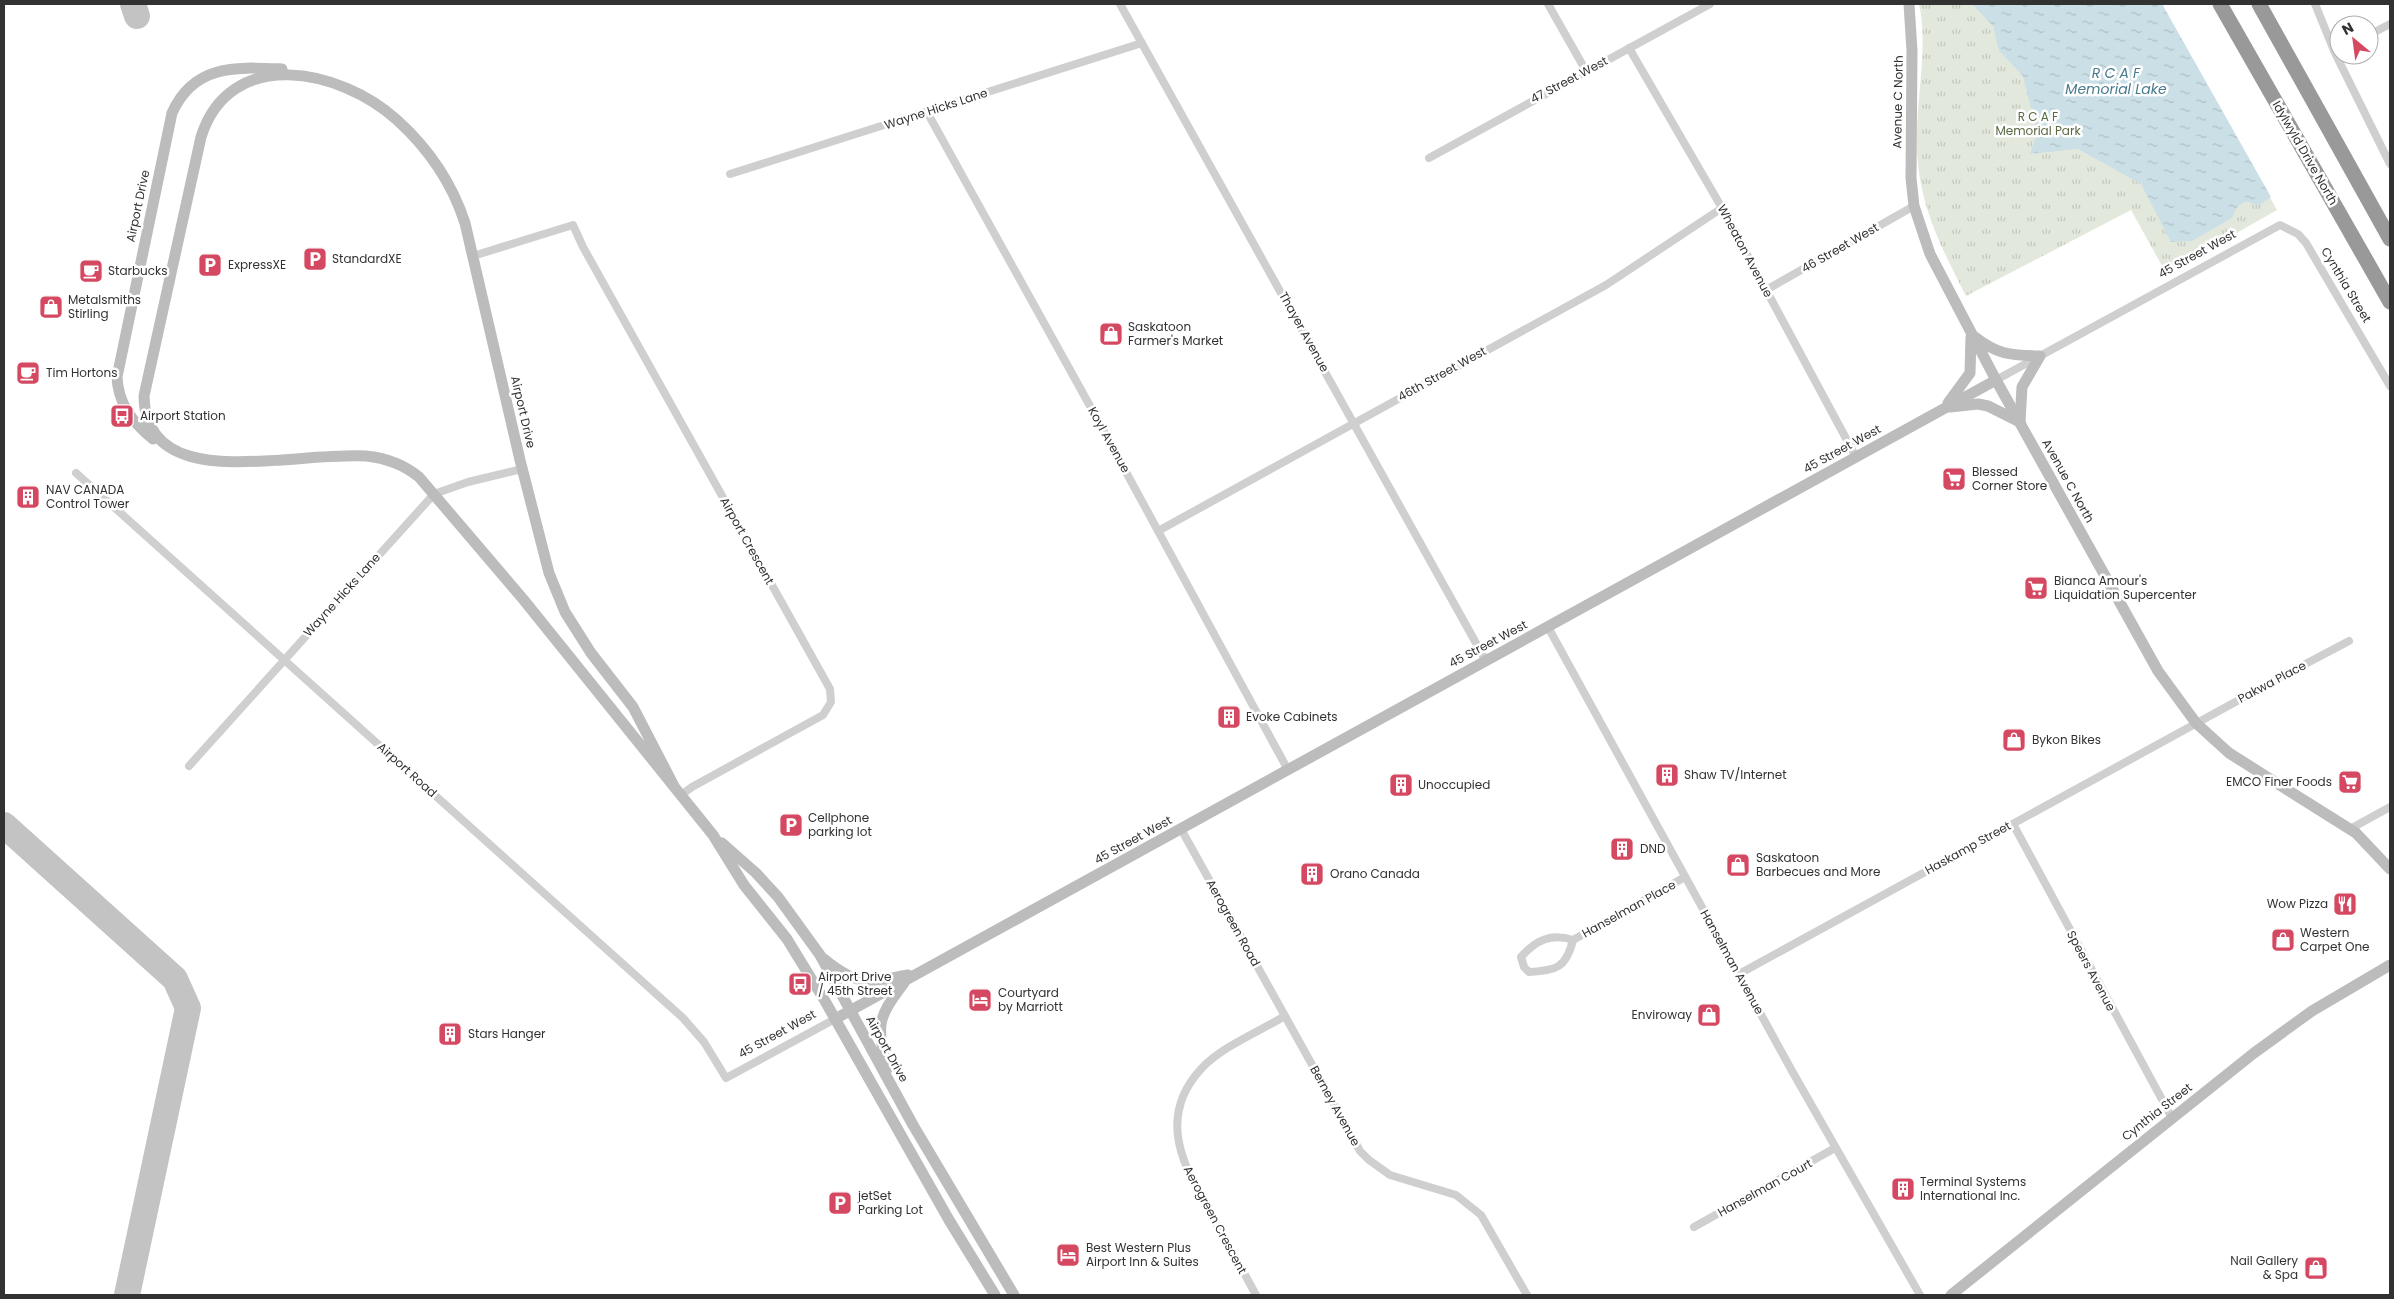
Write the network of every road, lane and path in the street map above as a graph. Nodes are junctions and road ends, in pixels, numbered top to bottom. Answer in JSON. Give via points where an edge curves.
{"nodes":[{"id":1,"x":1120,"y":4,"type":"edge"},
{"id":2,"x":1548,"y":4,"type":"edge"},
{"id":3,"x":1710,"y":4,"type":"edge"},
{"id":4,"x":1908,"y":4,"type":"edge"},
{"id":5,"x":2220,"y":4,"type":"edge"},
{"id":6,"x":2259,"y":4,"type":"edge"},
{"id":7,"x":2315,"y":4,"type":"edge"},
{"id":8,"x":2329,"y":35,"type":"edge"},
{"id":9,"x":1142,"y":43,"type":"junction"},
{"id":10,"x":1629,"y":48,"type":"junction"},
{"id":11,"x":2343,"y":65,"type":"edge"},
{"id":12,"x":1586,"y":71,"type":"junction"},
{"id":13,"x":318,"y":78,"type":"junction"},
{"id":14,"x":927,"y":112,"type":"junction"},
{"id":15,"x":1428,"y":158,"type":"dead end"},
{"id":16,"x":2390,"y":164,"type":"edge"},
{"id":17,"x":730,"y":174,"type":"dead end"},
{"id":18,"x":1914,"y":206,"type":"junction"},
{"id":19,"x":1722,"y":208,"type":"junction"},
{"id":20,"x":2262,"y":234,"type":"joint"},
{"id":21,"x":2390,"y":239,"type":"edge"},
{"id":22,"x":473,"y":256,"type":"junction"},
{"id":23,"x":1766,"y":290,"type":"junction"},
{"id":24,"x":2390,"y":302,"type":"edge"},
{"id":25,"x":1971,"y":333,"type":"junction"},
{"id":26,"x":2040,"y":356,"type":"junction"},
{"id":27,"x":1996,"y":380,"type":"junction"},
{"id":28,"x":2390,"y":386,"type":"edge"},
{"id":29,"x":1944,"y":408,"type":"junction"},
{"id":30,"x":2020,"y":422,"type":"junction"},
{"id":31,"x":1354,"y":423,"type":"junction"},
{"id":32,"x":169,"y":446,"type":"junction"},
{"id":33,"x":1856,"y":457,"type":"junction"},
{"id":34,"x":522,"y":469,"type":"junction"},
{"id":35,"x":76,"y":473,"type":"dead end"},
{"id":36,"x":434,"y":494,"type":"junction"},
{"id":37,"x":1158,"y":531,"type":"junction"},
{"id":38,"x":1548,"y":627,"type":"junction"},
{"id":39,"x":2349,"y":641,"type":"dead end"},
{"id":40,"x":284,"y":660,"type":"junction"},
{"id":41,"x":1486,"y":661,"type":"junction"},
{"id":42,"x":2196,"y":723,"type":"junction"},
{"id":43,"x":189,"y":766,"type":"dead end"},
{"id":44,"x":1288,"y":770,"type":"junction"},
{"id":45,"x":678,"y":792,"type":"junction"},
{"id":46,"x":2390,"y":807,"type":"edge"},
{"id":47,"x":2013,"y":824,"type":"junction"},
{"id":48,"x":2350,"y":829,"type":"junction"},
{"id":49,"x":1181,"y":830,"type":"junction"},
{"id":50,"x":713,"y":835,"type":"junction"},
{"id":51,"x":2390,"y":869,"type":"edge"},
{"id":52,"x":1685,"y":877,"type":"junction"},
{"id":53,"x":1573,"y":940,"type":"junction"},
{"id":54,"x":820,"y":955,"type":"junction"},
{"id":55,"x":2390,"y":965,"type":"edge"},
{"id":56,"x":918,"y":974,"type":"junction"},
{"id":57,"x":1739,"y":974,"type":"junction"},
{"id":58,"x":906,"y":980,"type":"junction"},
{"id":59,"x":850,"y":1010,"type":"junction"},
{"id":60,"x":1285,"y":1016,"type":"junction"},
{"id":61,"x":835,"y":1019,"type":"junction"},
{"id":62,"x":726,"y":1078,"type":"joint"},
{"id":63,"x":890,"y":1083,"type":"junction"},
{"id":64,"x":2172,"y":1118,"type":"junction"},
{"id":65,"x":1836,"y":1148,"type":"junction"},
{"id":66,"x":1694,"y":1227,"type":"dead end"},
{"id":67,"x":995,"y":1295,"type":"edge"},
{"id":68,"x":1014,"y":1295,"type":"edge"},
{"id":69,"x":1256,"y":1295,"type":"edge"},
{"id":70,"x":1527,"y":1295,"type":"edge"},
{"id":71,"x":1920,"y":1295,"type":"edge"},
{"id":72,"x":1951,"y":1295,"type":"edge"}],
"edges":[{"from":1,"to":9,"type":"street","name":"Thayer Avenue"},
{"from":2,"to":12,"type":"street"},
{"from":3,"to":10,"type":"street","name":"47 Street West"},
{"from":4,"to":18,"type":"main road","name":"Avenue C North","via":[[1912,34],[1910,136]]},
{"from":5,"to":24,"type":"highway","name":"Idylwyld Drive North"},
{"from":6,"to":21,"type":"highway"},
{"from":7,"to":8,"type":"street"},
{"from":9,"to":14,"type":"street","name":"Wayne Hicks Lane"},
{"from":9,"to":31,"type":"street","name":"Thayer Avenue"},
{"from":10,"to":12,"type":"street","name":"47 Street West"},
{"from":10,"to":19,"type":"street","name":"Wheaton Avenue"},
{"from":11,"to":16,"type":"street"},
{"from":12,"to":15,"type":"street","name":"47 Street West"},
{"from":13,"to":22,"type":"main road","name":"Airport Drive","via":[[351,90],[387,112],[423,148],[458,202]]},
{"from":13,"to":32,"type":"main road","name":"Airport Drive","via":[[300,74],[249,82],[219,102],[205,124],[144,396],[147,419],[156,436]]},
{"from":13,"to":32,"type":"main road","name":"Airport Drive","via":[[286,69],[250,67],[223,70],[204,77],[187,89],[172,113],[117,377],[125,409],[149,436]]},
{"from":14,"to":17,"type":"street","name":"Wayne Hicks Lane"},
{"from":14,"to":37,"type":"street","name":"Koyl Avenue"},
{"from":18,"to":23,"type":"street","name":"46 Street West"},
{"from":18,"to":25,"type":"main road","name":"Avenue C North","via":[[1930,254]]},
{"from":19,"to":23,"type":"street","name":"Wheaton Avenue"},
{"from":19,"to":31,"type":"street","name":"46th Street West","via":[[1606,285]]},
{"from":20,"to":26,"type":"street","name":"45 Street West"},
{"from":20,"to":28,"type":"street","name":"Cynthia Street","via":[[2280,225],[2298,234],[2306,243]]},
{"from":22,"to":34,"type":"main road","name":"Airport Drive"},
{"from":22,"to":45,"type":"street","name":"Airport Crescent","via":[[573,225],[831,692],[830,705],[823,715]]},
{"from":23,"to":33,"type":"street","name":"Wheaton Avenue"},
{"from":25,"to":26,"type":"main road","via":[[1987,347],[2004,354]]},
{"from":25,"to":27,"type":"main road","name":"Avenue C North"},
{"from":25,"to":29,"type":"main road","via":[[1970,373]]},
{"from":26,"to":27,"type":"street","name":"45 Street West"},
{"from":26,"to":30,"type":"main road","via":[[2021,392]]},
{"from":27,"to":29,"type":"main road","name":"45 Street West"},
{"from":27,"to":30,"type":"main road","name":"Avenue C North"},
{"from":29,"to":30,"type":"main road","via":[[1978,404]]},
{"from":29,"to":33,"type":"main road","name":"45 Street West"},
{"from":30,"to":42,"type":"main road","name":"Avenue C North","via":[[2158,671]]},
{"from":31,"to":37,"type":"street","name":"46th Street West"},
{"from":31,"to":41,"type":"street","name":"Thayer Avenue"},
{"from":32,"to":36,"type":"main road","name":"Airport Drive","via":[[196,458],[227,462],[348,456],[384,458],[411,470]]},
{"from":33,"to":38,"type":"main road","name":"45 Street West"},
{"from":34,"to":36,"type":"street","name":"Wayne Hicks Lane"},
{"from":34,"to":45,"type":"main road","name":"Airport Drive","via":[[549,573],[565,612],[591,653],[633,707]]},
{"from":35,"to":40,"type":"street","name":"Airport Road"},
{"from":36,"to":40,"type":"street","name":"Wayne Hicks Lane"},
{"from":36,"to":45,"type":"main road","name":"Airport Drive"},
{"from":37,"to":44,"type":"street","name":"Koyl Avenue"},
{"from":38,"to":41,"type":"main road","name":"45 Street West"},
{"from":38,"to":52,"type":"street","name":"Hanselman Avenue"},
{"from":39,"to":42,"type":"street","name":"Pakwa Place"},
{"from":40,"to":43,"type":"street","name":"Wayne Hicks Lane"},
{"from":40,"to":62,"type":"street","name":"Airport Road","via":[[683,1018],[704,1042]]},
{"from":41,"to":44,"type":"main road","name":"45 Street West"},
{"from":42,"to":47,"type":"street","name":"Haskamp Street"},
{"from":42,"to":48,"type":"main road","name":"Avenue C North","via":[[2229,754]]},
{"from":44,"to":49,"type":"main road","name":"45 Street West"},
{"from":45,"to":50,"type":"main road","name":"Airport Drive"},
{"from":46,"to":48,"type":"street"},
{"from":47,"to":57,"type":"street","name":"Haskamp Street"},
{"from":47,"to":64,"type":"street","name":"Speers Avenue"},
{"from":48,"to":51,"type":"main road","name":"Avenue C North"},
{"from":49,"to":56,"type":"main road","name":"45 Street West"},
{"from":49,"to":60,"type":"street","name":"Aerogreen Road"},
{"from":50,"to":54,"type":"main road","name":"Airport Drive","via":[[778,897]]},
{"from":50,"to":61,"type":"main road","name":"Airport Drive","via":[[744,884],[796,952]]},
{"from":52,"to":53,"type":"street","name":"Hanselman Place"},
{"from":52,"to":57,"type":"street","name":"Hanselman Avenue"},
{"from":53,"to":53,"type":"street","name":"Hanselman Place","via":[[1559,936],[1544,939],[1521,957],[1524,966],[1529,972],[1558,967],[1568,958]]},
{"from":54,"to":56,"type":"main road","via":[[858,980],[875,981]]},
{"from":54,"to":59,"type":"main road","name":"Airport Drive"},
{"from":55,"to":64,"type":"main road","name":"Cynthia Street","via":[[2312,1010]]},
{"from":56,"to":58,"type":"main road","name":"45 Street West"},
{"from":57,"to":65,"type":"street","name":"Hanselman Avenue"},
{"from":58,"to":59,"type":"main road","name":"45 Street West"},
{"from":58,"to":63,"type":"main road","via":[[884,1009],[880,1024]]},
{"from":59,"to":61,"type":"main road","name":"45 Street West"},
{"from":59,"to":63,"type":"main road","name":"Airport Drive"},
{"from":60,"to":69,"type":"street","name":"Aerogreen Crescent","via":[[1225,1050],[1202,1068],[1185,1090],[1177,1115],[1178,1142],[1188,1173]]},
{"from":60,"to":70,"type":"street","name":"Berney Avenue","via":[[1360,1151],[1390,1175],[1456,1195],[1481,1215]]},
{"from":61,"to":62,"type":"street","name":"45 Street West"},
{"from":61,"to":67,"type":"main road","name":"Airport Drive"},
{"from":63,"to":68,"type":"main road","name":"Airport Drive"},
{"from":64,"to":72,"type":"main road","name":"Cynthia Street"},
{"from":65,"to":66,"type":"street","name":"Hanselman Court"},
{"from":65,"to":71,"type":"street","name":"Hanselman Avenue"}]}
